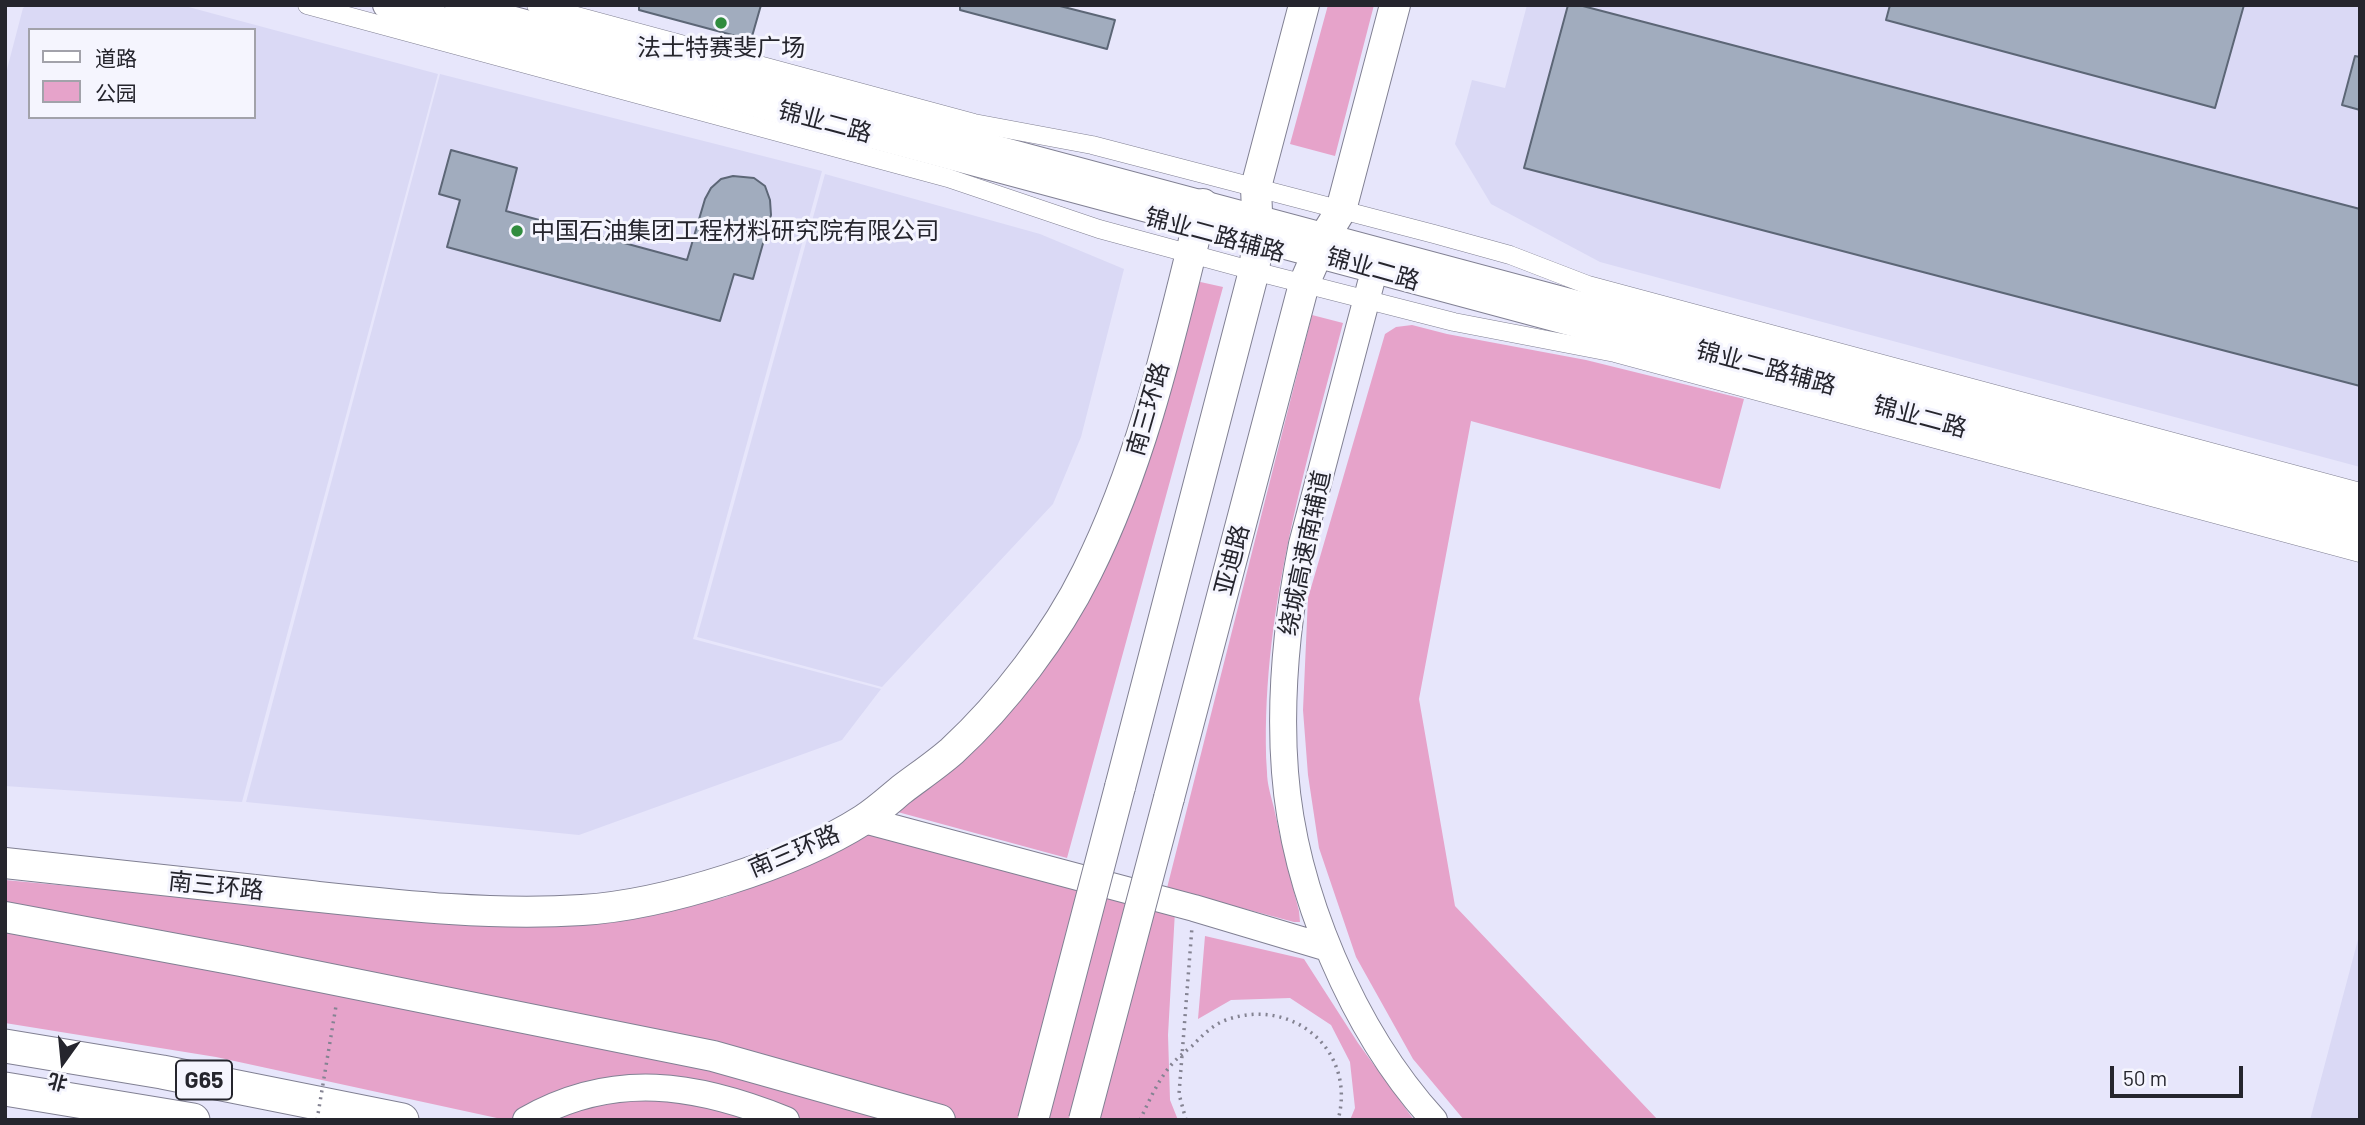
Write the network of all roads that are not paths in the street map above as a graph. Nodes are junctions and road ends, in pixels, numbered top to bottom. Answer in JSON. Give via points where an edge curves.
{"nodes":[{"id":1,"x":307,"y":5,"type":"edge"},
{"id":2,"x":386,"y":5,"type":"edge"},
{"id":3,"x":458,"y":5,"type":"edge"},
{"id":4,"x":537,"y":5,"type":"edge"},
{"id":5,"x":1304,"y":5,"type":"edge"},
{"id":6,"x":1395,"y":5,"type":"edge"},
{"id":7,"x":1256,"y":187,"type":"junction"},
{"id":8,"x":1341,"y":210,"type":"junction"},
{"id":9,"x":1201,"y":213,"type":"junction"},
{"id":10,"x":1257,"y":228,"type":"junction"},
{"id":11,"x":1321,"y":245,"type":"junction"},
{"id":12,"x":1191,"y":253,"type":"junction"},
{"id":13,"x":1377,"y":261,"type":"junction"},
{"id":14,"x":1254,"y":271,"type":"junction"},
{"id":15,"x":1304,"y":284,"type":"junction"},
{"id":16,"x":1366,"y":300,"type":"junction"},
{"id":17,"x":2360,"y":492,"type":"edge"},
{"id":18,"x":2360,"y":513,"type":"edge"},
{"id":19,"x":2360,"y":534,"type":"edge"},
{"id":20,"x":2360,"y":552,"type":"edge"},
{"id":21,"x":864,"y":820,"type":"junction"},
{"id":22,"x":5,"y":863,"type":"edge"},
{"id":23,"x":5,"y":916,"type":"edge"},
{"id":24,"x":1328,"y":948,"type":"junction"},
{"id":25,"x":5,"y":1046,"type":"edge"},
{"id":26,"x":5,"y":1089,"type":"edge"},
{"id":27,"x":193,"y":1120,"type":"edge"},
{"id":28,"x":402,"y":1120,"type":"edge"},
{"id":29,"x":526,"y":1120,"type":"edge"},
{"id":30,"x":786,"y":1120,"type":"edge"},
{"id":31,"x":940,"y":1120,"type":"edge"},
{"id":32,"x":1033,"y":1120,"type":"edge"},
{"id":33,"x":1084,"y":1120,"type":"edge"},
{"id":34,"x":1434,"y":1120,"type":"edge"}],
"edges":[{"from":1,"to":12,"type":"street","name":"锦业二路辅路","via":[[948,178],[1099,229]]},
{"from":2,"to":9,"type":"main road","name":"锦业二路"},
{"from":3,"to":9,"type":"main road","name":"锦业二路"},
{"from":4,"to":7,"type":"street","name":"锦业二路辅路","via":[[974,123],[1092,145]]},
{"from":5,"to":7,"type":"highway","name":"亚迪路"},
{"from":6,"to":8,"type":"highway","name":"亚迪路"},
{"from":7,"to":8,"type":"street","name":"锦业二路辅路"},
{"from":7,"to":10,"type":"highway","name":"亚迪路"},
{"from":8,"to":11,"type":"highway","name":"亚迪路"},
{"from":8,"to":17,"type":"street","name":"锦业二路辅路","via":[[1510,255],[1588,285]]},
{"from":9,"to":10,"type":"main road","name":"锦业二路"},
{"from":9,"to":12,"type":"highway","name":"南三环路"},
{"from":10,"to":11,"type":"main road","name":"锦业二路"},
{"from":10,"to":14,"type":"highway","name":"亚迪路"},
{"from":11,"to":13,"type":"main road","name":"锦业二路"},
{"from":11,"to":15,"type":"highway","name":"亚迪路"},
{"from":12,"to":14,"type":"street","name":"锦业二路辅路"},
{"from":12,"to":21,"type":"highway","name":"南三环路","via":[[1138,449],[1071,601],[1025,668],[951,751]]},
{"from":13,"to":16,"type":"main road","name":"绕城高速南辅道"},
{"from":13,"to":18,"type":"main road","name":"锦业二路"},
{"from":13,"to":19,"type":"main road","name":"锦业二路"},
{"from":14,"to":15,"type":"street","name":"锦业二路辅路"},
{"from":14,"to":32,"type":"highway","name":"亚迪路","bridge":true},
{"from":15,"to":16,"type":"street","name":"锦业二路辅路"},
{"from":15,"to":33,"type":"highway","name":"亚迪路","bridge":true},
{"from":16,"to":20,"type":"street","name":"锦业二路辅路","via":[[1615,353]]},
{"from":16,"to":24,"type":"main road","name":"绕城高速南辅道","via":[[1302,544],[1284,676],[1285,775],[1292,821]]},
{"from":21,"to":22,"type":"highway","name":"南三环路","via":[[810,848],[737,875],[649,900],[586,910],[511,913],[424,908]]},
{"from":21,"to":24,"type":"main road"},
{"from":23,"to":31,"type":"highway","via":[[713,1056]]},
{"from":24,"to":34,"type":"main road","name":"绕城高速南辅道","via":[[1387,1059]]},
{"from":25,"to":28,"type":"highway","number":"G65"},
{"from":26,"to":27,"type":"highway","number":"G65"},
{"from":29,"to":30,"type":"main road","via":[[582,1095],[660,1087],[742,1102]]}]}
